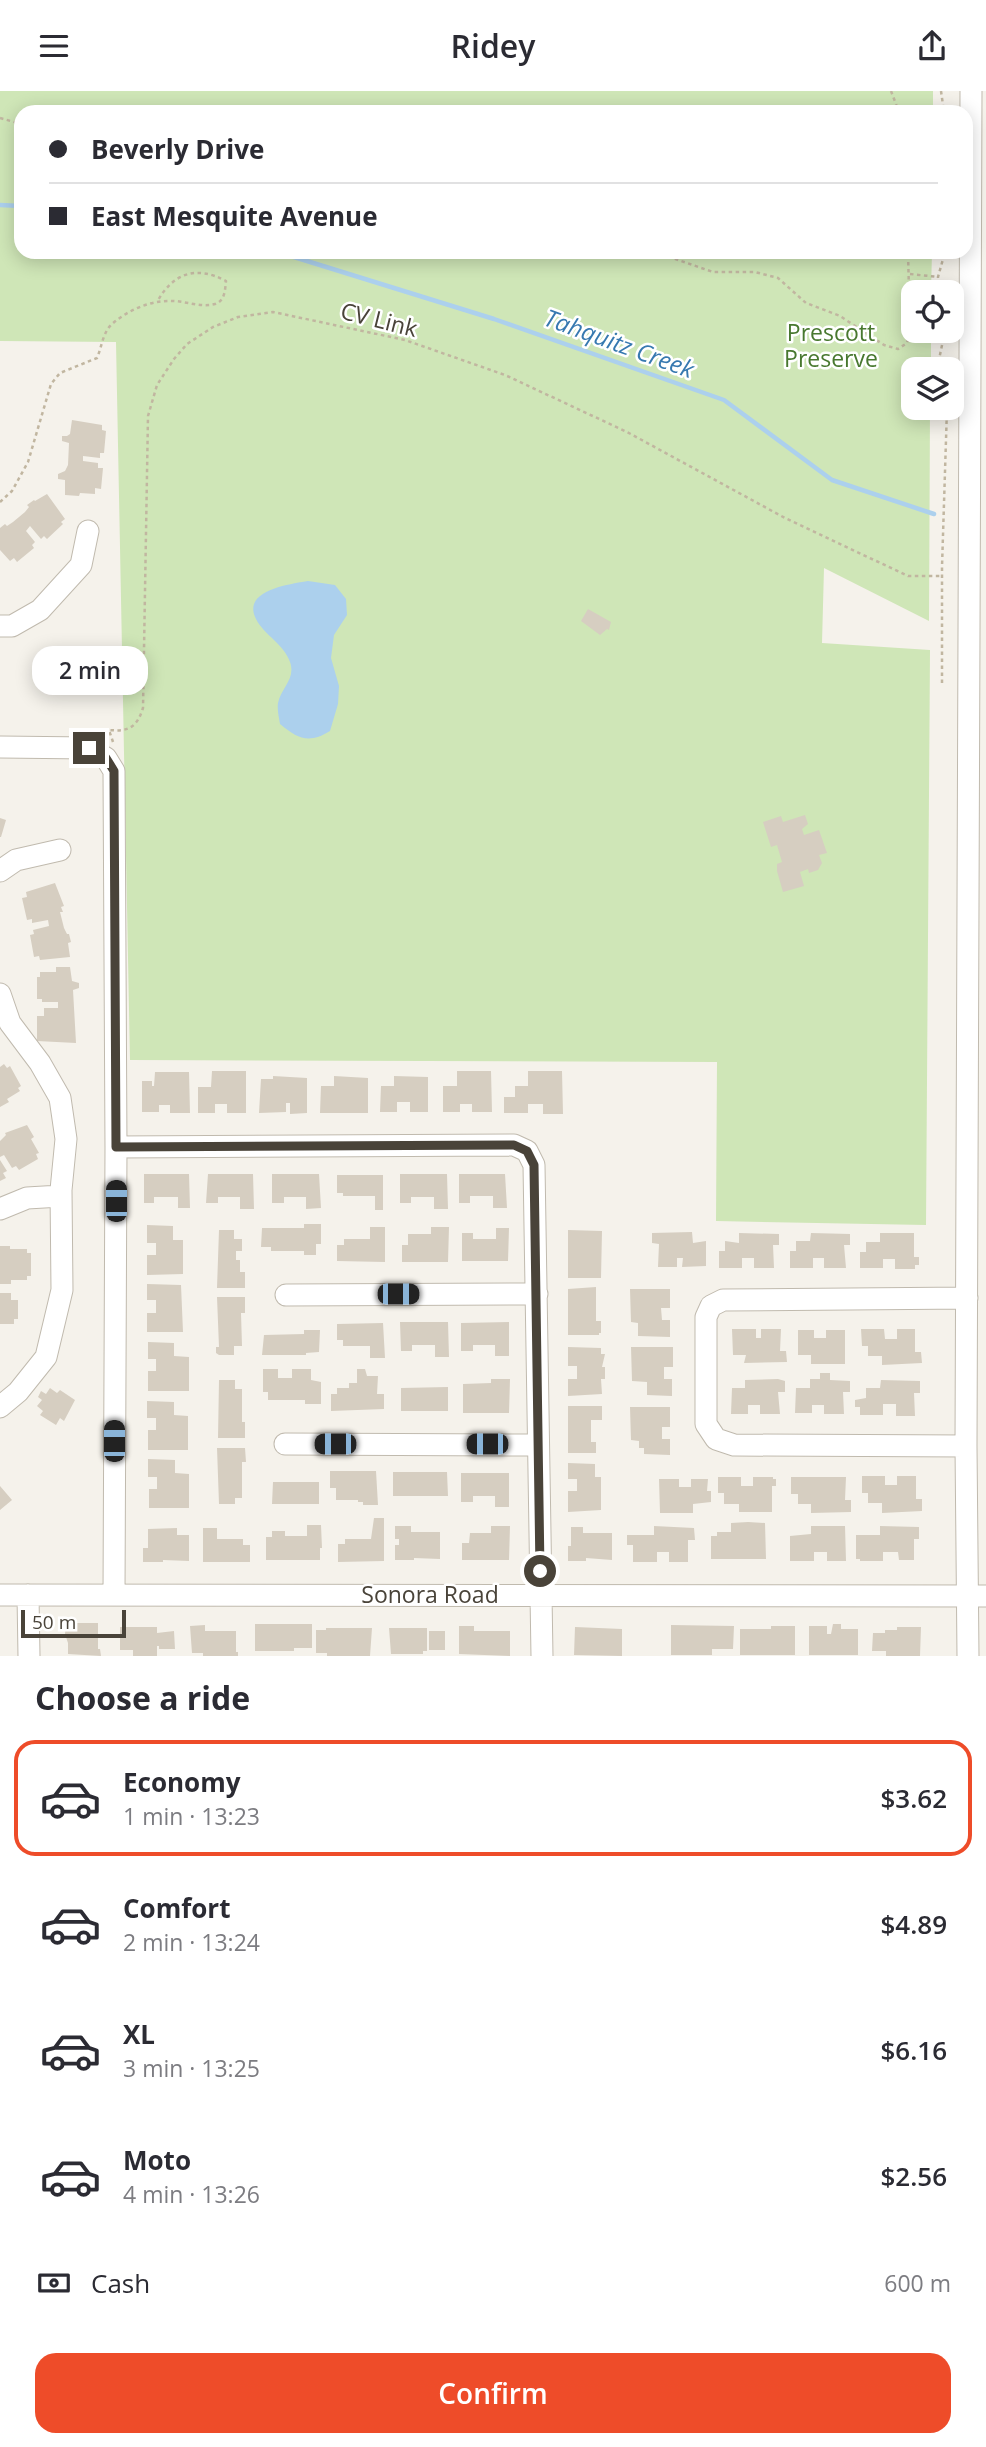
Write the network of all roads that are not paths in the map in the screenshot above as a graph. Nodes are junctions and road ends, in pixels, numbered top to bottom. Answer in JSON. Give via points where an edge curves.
{"nodes":[{"id":1,"x":973,"y":128,"type":"edge"},
{"id":2,"x":978,"y":220,"type":"edge"},
{"id":3,"x":88,"y":531,"type":"dead end"},
{"id":4,"x":0,"y":626,"type":"edge"},
{"id":5,"x":0,"y":747,"type":"edge"},
{"id":6,"x":60,"y":850,"type":"dead end"},
{"id":7,"x":0,"y":871,"type":"edge"},
{"id":8,"x":0,"y":994,"type":"edge"},
{"id":9,"x":116,"y":1147,"type":"junction"},
{"id":10,"x":61,"y":1196,"type":"junction"},
{"id":11,"x":0,"y":1209,"type":"edge"},
{"id":12,"x":537,"y":1294,"type":"junction"},
{"id":13,"x":286,"y":1295,"type":"dead end"},
{"id":14,"x":967,"y":1298,"type":"junction"},
{"id":15,"x":0,"y":1407,"type":"edge"},
{"id":16,"x":285,"y":1444,"type":"dead end"},
{"id":17,"x":538,"y":1445,"type":"junction"},
{"id":18,"x":966,"y":1445,"type":"junction"},
{"id":19,"x":114,"y":1594,"type":"junction"},
{"id":20,"x":0,"y":1595,"type":"edge"},
{"id":21,"x":29,"y":1595,"type":"junction"},
{"id":22,"x":541,"y":1596,"type":"junction"},
{"id":23,"x":977,"y":1596,"type":"edge"},
{"id":24,"x":29,"y":1656,"type":"edge"},
{"id":25,"x":541,"y":1656,"type":"edge"},
{"id":26,"x":968,"y":1656,"type":"edge"}],
"edges":[{"from":1,"to":2,"type":"street"},
{"from":2,"to":14,"type":"street","via":[[969,562]]},
{"from":3,"to":4,"type":"street","via":[[81,565],[57,592],[40,610],[12,627]]},
{"from":5,"to":9,"type":"street","via":[[89,748],[106,758],[114,771]]},
{"from":6,"to":7,"type":"street","via":[[16,860]]},
{"from":8,"to":10,"type":"street","via":[[10,1023],[60,1098],[66,1139]]},
{"from":9,"to":12,"type":"street","via":[[514,1145],[527,1151],[534,1165]]},
{"from":9,"to":19,"type":"street"},
{"from":10,"to":11,"type":"street","via":[[27,1198]]},
{"from":10,"to":15,"type":"street","via":[[62,1290],[46,1357]]},
{"from":12,"to":13,"type":"street"},
{"from":12,"to":17,"type":"street"},
{"from":14,"to":18,"type":"street"},
{"from":14,"to":18,"type":"street","via":[[723,1300],[711,1306],[706,1317],[706,1424],[716,1439],[734,1445]]},
{"from":16,"to":17,"type":"street"},
{"from":17,"to":22,"type":"street"},
{"from":18,"to":23,"type":"street"},
{"from":19,"to":21,"type":"street","name":"Sonora Road"},
{"from":19,"to":22,"type":"street","name":"Sonora Road"},
{"from":20,"to":21,"type":"street","name":"Sonora Road"},
{"from":21,"to":24,"type":"street"},
{"from":22,"to":23,"type":"street","name":"Sonora Road"},
{"from":22,"to":25,"type":"street"},
{"from":23,"to":26,"type":"street"}]}
